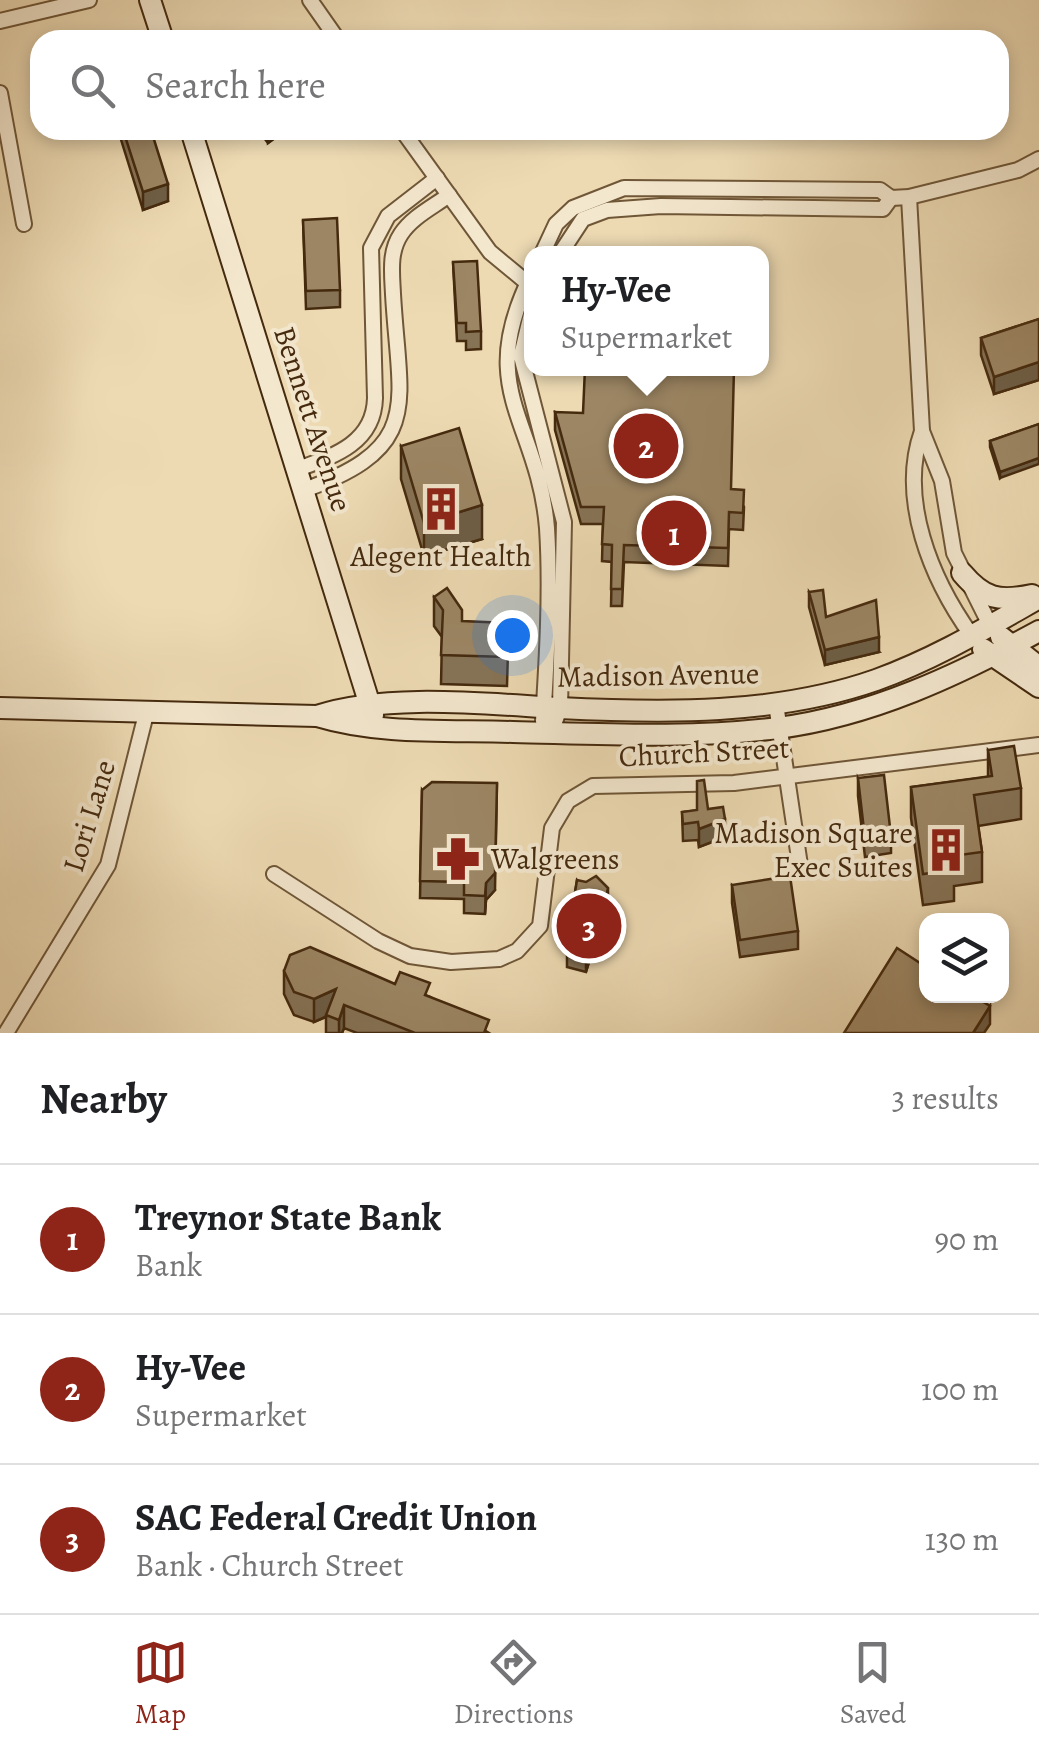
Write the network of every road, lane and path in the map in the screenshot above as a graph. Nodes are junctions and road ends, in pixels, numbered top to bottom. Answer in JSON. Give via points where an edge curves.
{"nodes":[{"id":1,"x":89,"y":0,"type":"edge"},
{"id":2,"x":150,"y":0,"type":"edge"},
{"id":3,"x":310,"y":0,"type":"edge"},
{"id":4,"x":0,"y":21,"type":"edge"},
{"id":5,"x":160,"y":30,"type":"edge"},
{"id":6,"x":331,"y":30,"type":"edge"},
{"id":7,"x":0,"y":93,"type":"edge"},
{"id":8,"x":194,"y":140,"type":"edge"},
{"id":9,"x":409,"y":140,"type":"edge"},
{"id":10,"x":1039,"y":159,"type":"edge"},
{"id":11,"x":437,"y":178,"type":"junction"},
{"id":12,"x":449,"y":195,"type":"junction"},
{"id":13,"x":909,"y":197,"type":"junction"},
{"id":14,"x":891,"y":198,"type":"junction"},
{"id":15,"x":24,"y":224,"type":"dead end"},
{"id":16,"x":546,"y":246,"type":"edge"},
{"id":17,"x":565,"y":246,"type":"edge"},
{"id":18,"x":524,"y":278,"type":"edge"},
{"id":19,"x":524,"y":296,"type":"edge"},
{"id":20,"x":526,"y":376,"type":"edge"},
{"id":21,"x":922,"y":431,"type":"junction"},
{"id":22,"x":298,"y":469,"type":"junction"},
{"id":23,"x":304,"y":490,"type":"junction"},
{"id":24,"x":962,"y":573,"type":"junction"},
{"id":25,"x":1039,"y":596,"type":"edge"},
{"id":26,"x":981,"y":631,"type":"junction"},
{"id":27,"x":1039,"y":631,"type":"edge"},
{"id":28,"x":1000,"y":652,"type":"junction"},
{"id":29,"x":1039,"y":667,"type":"edge"},
{"id":30,"x":1039,"y":686,"type":"edge"},
{"id":31,"x":776,"y":704,"type":"junction"},
{"id":32,"x":373,"y":706,"type":"junction"},
{"id":33,"x":552,"y":707,"type":"junction"},
{"id":34,"x":0,"y":708,"type":"edge"},
{"id":35,"x":148,"y":710,"type":"junction"},
{"id":36,"x":317,"y":716,"type":"junction"},
{"id":37,"x":781,"y":727,"type":"junction"},
{"id":38,"x":374,"y":728,"type":"junction"},
{"id":39,"x":551,"y":732,"type":"junction"},
{"id":40,"x":1039,"y":745,"type":"edge"},
{"id":41,"x":787,"y":778,"type":"junction"},
{"id":42,"x":800,"y":865,"type":"dead end"},
{"id":43,"x":274,"y":874,"type":"dead end"},
{"id":44,"x":6,"y":1033,"type":"edge"}],
"edges":[{"from":1,"to":4,"type":"street"},
{"from":2,"to":5,"type":"main road"},
{"from":3,"to":6,"type":"street"},
{"from":7,"to":15,"type":"street"},
{"from":8,"to":22,"type":"main road","name":"Bennett Avenue"},
{"from":9,"to":11,"type":"street"},
{"from":10,"to":13,"type":"street"},
{"from":11,"to":12,"type":"street"},
{"from":11,"to":22,"type":"street","via":[[388,216],[370,248],[372,420],[340,453]]},
{"from":12,"to":18,"type":"street","via":[[490,252]]},
{"from":12,"to":23,"type":"street","via":[[409,224],[393,252],[398,399],[389,438],[360,468]]},
{"from":13,"to":14,"type":"street"},
{"from":13,"to":21,"type":"street"},
{"from":14,"to":16,"type":"street","via":[[880,190],[624,188],[573,208]]},
{"from":14,"to":17,"type":"street","via":[[882,210],[607,210],[583,219]]},
{"from":19,"to":33,"type":"street","via":[[505,360],[546,524]]},
{"from":20,"to":33,"type":"street","via":[[564,522]]},
{"from":21,"to":24,"type":"street","via":[[942,481],[947,532]]},
{"from":21,"to":26,"type":"street","via":[[913,458],[925,543],[949,602]]},
{"from":22,"to":23,"type":"main road","name":"Bennett Avenue"},
{"from":23,"to":32,"type":"main road","name":"Bennett Avenue"},
{"from":24,"to":25,"type":"main road","via":[[994,599]]},
{"from":24,"to":26,"type":"street"},
{"from":25,"to":26,"type":"main road","name":"Madison Avenue"},
{"from":26,"to":28,"type":"main road"},
{"from":26,"to":31,"type":"main road","name":"Madison Avenue","via":[[874,680]]},
{"from":27,"to":28,"type":"main road","name":"Madison Avenue"},
{"from":28,"to":29,"type":"main road"},
{"from":28,"to":30,"type":"main road"},
{"from":28,"to":37,"type":"main road","name":"Madison Avenue","via":[[877,704]]},
{"from":31,"to":33,"type":"main road","name":"Madison Avenue"},
{"from":31,"to":37,"type":"street"},
{"from":32,"to":33,"type":"main road","name":"Madison Avenue"},
{"from":32,"to":36,"type":"main road","name":"Madison Avenue"},
{"from":32,"to":38,"type":"main road","name":"Bennett Avenue"},
{"from":33,"to":39,"type":"street"},
{"from":34,"to":35,"type":"main road","name":"Madison Avenue"},
{"from":35,"to":36,"type":"main road","name":"Madison Avenue"},
{"from":35,"to":44,"type":"street","name":"Lori Lane","via":[[108,865]]},
{"from":36,"to":38,"type":"main road","name":"Madison Avenue"},
{"from":37,"to":39,"type":"main road","name":"Madison Avenue","via":[[691,734]]},
{"from":37,"to":41,"type":"street"},
{"from":38,"to":39,"type":"main road","name":"Madison Avenue"},
{"from":40,"to":41,"type":"street","name":"Church Street"},
{"from":41,"to":42,"type":"street"},
{"from":41,"to":43,"type":"street","name":"Church Street","via":[[611,783],[579,792],[552,828],[540,926],[500,959],[410,956]]}]}
